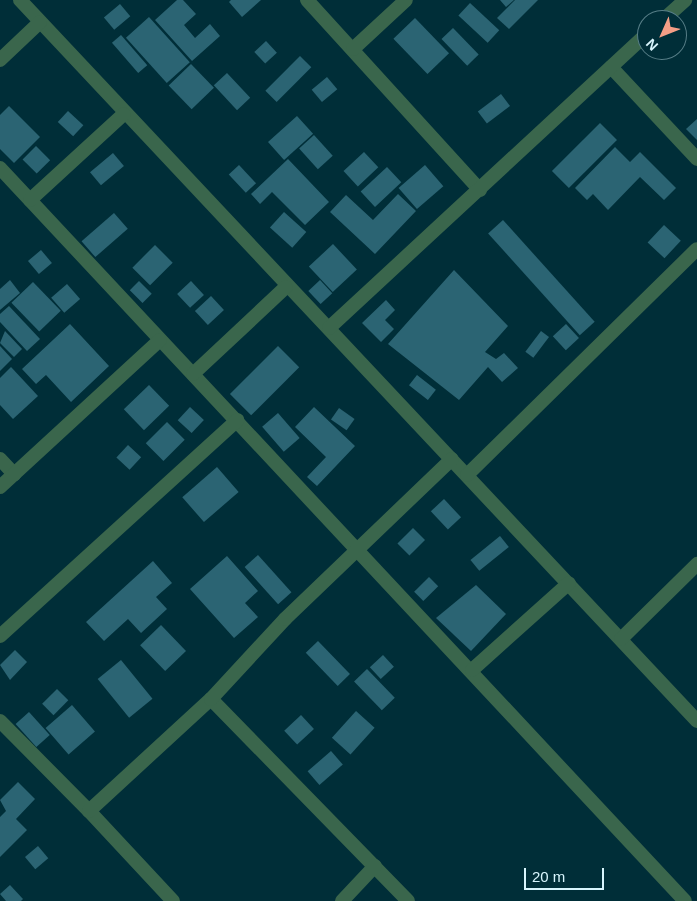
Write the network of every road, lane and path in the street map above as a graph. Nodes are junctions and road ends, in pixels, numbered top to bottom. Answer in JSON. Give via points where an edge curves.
{"nodes":[{"id":1,"x":20,"y":0,"type":"edge"},
{"id":2,"x":307,"y":0,"type":"edge"},
{"id":3,"x":406,"y":0,"type":"edge"},
{"id":4,"x":685,"y":0,"type":"edge"},
{"id":5,"x":674,"y":10,"type":"edge"},
{"id":6,"x":40,"y":22,"type":"junction"},
{"id":7,"x":637,"y":43,"type":"edge"},
{"id":8,"x":353,"y":49,"type":"junction"},
{"id":9,"x":0,"y":60,"type":"edge"},
{"id":10,"x":611,"y":67,"type":"junction"},
{"id":11,"x":124,"y":114,"type":"junction"},
{"id":12,"x":697,"y":159,"type":"edge"},
{"id":13,"x":0,"y":168,"type":"edge"},
{"id":14,"x":480,"y":190,"type":"junction"},
{"id":15,"x":30,"y":200,"type":"junction"},
{"id":16,"x":697,"y":249,"type":"edge"},
{"id":17,"x":286,"y":287,"type":"junction"},
{"id":18,"x":329,"y":328,"type":"junction"},
{"id":19,"x":160,"y":340,"type":"junction"},
{"id":20,"x":193,"y":374,"type":"junction"},
{"id":21,"x":237,"y":420,"type":"junction"},
{"id":22,"x":0,"y":459,"type":"edge"},
{"id":23,"x":452,"y":459,"type":"junction"},
{"id":24,"x":14,"y":474,"type":"junction"},
{"id":25,"x":467,"y":475,"type":"junction"},
{"id":26,"x":0,"y":487,"type":"edge"},
{"id":27,"x":360,"y":551,"type":"junction"},
{"id":28,"x":697,"y":564,"type":"edge"},
{"id":29,"x":569,"y":583,"type":"junction"},
{"id":30,"x":0,"y":636,"type":"edge"},
{"id":31,"x":621,"y":639,"type":"junction"},
{"id":32,"x":472,"y":670,"type":"junction"},
{"id":33,"x":210,"y":699,"type":"junction"},
{"id":34,"x":0,"y":721,"type":"edge"},
{"id":35,"x":697,"y":721,"type":"edge"},
{"id":36,"x":89,"y":811,"type":"junction"},
{"id":37,"x":375,"y":866,"type":"junction"},
{"id":38,"x":173,"y":901,"type":"edge"},
{"id":39,"x":342,"y":901,"type":"edge"},
{"id":40,"x":408,"y":901,"type":"edge"},
{"id":41,"x":685,"y":901,"type":"edge"}],
"edges":[{"from":1,"to":6,"type":"street"},
{"from":2,"to":8,"type":"street"},
{"from":3,"to":8,"type":"street"},
{"from":4,"to":5,"type":"street"},
{"from":6,"to":9,"type":"street"},
{"from":6,"to":11,"type":"street"},
{"from":7,"to":10,"type":"street"},
{"from":8,"to":14,"type":"street"},
{"from":10,"to":12,"type":"street"},
{"from":10,"to":14,"type":"street"},
{"from":11,"to":15,"type":"street"},
{"from":11,"to":17,"type":"street"},
{"from":13,"to":15,"type":"street"},
{"from":14,"to":18,"type":"street"},
{"from":15,"to":19,"type":"street"},
{"from":16,"to":25,"type":"street"},
{"from":17,"to":18,"type":"street"},
{"from":17,"to":20,"type":"street"},
{"from":18,"to":23,"type":"street"},
{"from":19,"to":20,"type":"street"},
{"from":19,"to":24,"type":"street"},
{"from":20,"to":21,"type":"street"},
{"from":21,"to":27,"type":"street"},
{"from":21,"to":30,"type":"street"},
{"from":22,"to":24,"type":"street"},
{"from":23,"to":25,"type":"street"},
{"from":23,"to":27,"type":"street"},
{"from":24,"to":26,"type":"street"},
{"from":25,"to":29,"type":"street"},
{"from":27,"to":32,"type":"street"},
{"from":27,"to":33,"type":"street","via":[[285,619]]},
{"from":28,"to":31,"type":"street"},
{"from":29,"to":31,"type":"street"},
{"from":29,"to":32,"type":"street"},
{"from":31,"to":35,"type":"street"},
{"from":32,"to":41,"type":"street"},
{"from":33,"to":36,"type":"street"},
{"from":33,"to":37,"type":"street"},
{"from":34,"to":36,"type":"street"},
{"from":36,"to":38,"type":"street"},
{"from":37,"to":39,"type":"street"},
{"from":37,"to":40,"type":"street"}]}
